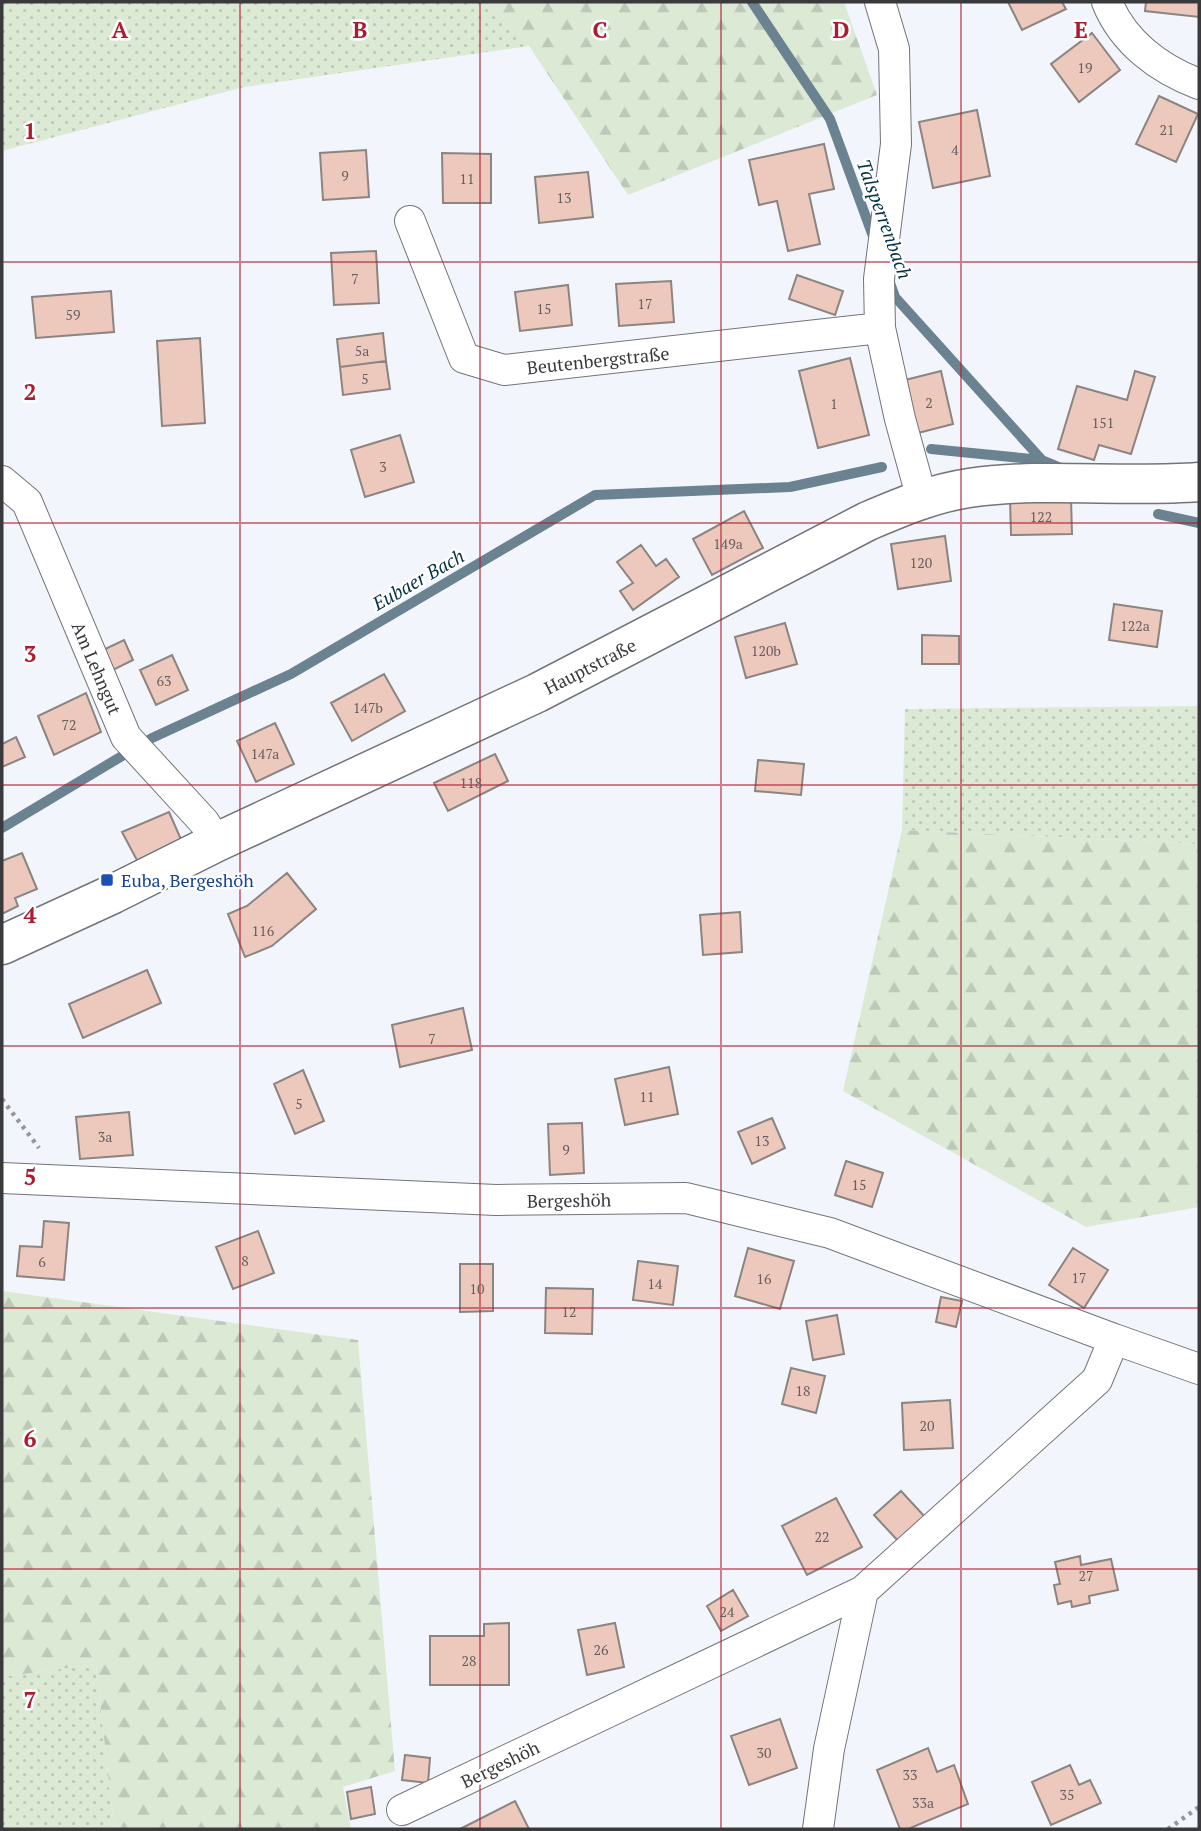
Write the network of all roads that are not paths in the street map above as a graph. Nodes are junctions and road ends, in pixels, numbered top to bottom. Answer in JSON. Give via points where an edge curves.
{"nodes":[{"id":1,"x":880,"y":2,"type":"edge"},
{"id":2,"x":1107,"y":2,"type":"edge"},
{"id":3,"x":1199,"y":84,"type":"edge"},
{"id":4,"x":410,"y":221,"type":"dead end"},
{"id":5,"x":880,"y":328,"type":"junction"},
{"id":6,"x":2,"y":481,"type":"edge"},
{"id":7,"x":1199,"y":482,"type":"edge"},
{"id":8,"x":922,"y":499,"type":"junction"},
{"id":9,"x":217,"y":842,"type":"junction"},
{"id":10,"x":2,"y":945,"type":"edge"},
{"id":11,"x":2,"y":1178,"type":"edge"},
{"id":12,"x":1114,"y":1339,"type":"junction"},
{"id":13,"x":1199,"y":1369,"type":"edge"},
{"id":14,"x":863,"y":1591,"type":"junction"},
{"id":15,"x":402,"y":1810,"type":"dead end"},
{"id":16,"x":818,"y":1829,"type":"edge"}],
"edges":[{"from":1,"to":5,"type":"street","via":[[894,49],[896,144],[879,279]]},
{"from":2,"to":3,"type":"street","via":[[1136,47],[1179,77]]},
{"from":4,"to":5,"type":"street","name":"Beutenbergstraße","via":[[464,358],[504,370]]},
{"from":5,"to":8,"type":"street"},
{"from":6,"to":9,"type":"street","name":"Am Lehngut","via":[[27,502],[127,737]]},
{"from":7,"to":8,"type":"street","name":"Hauptstraße","via":[[1036,483],[969,488]]},
{"from":8,"to":9,"type":"street","name":"Hauptstraße","via":[[868,521],[537,693]]},
{"from":9,"to":10,"type":"street","name":"Hauptstraße"},
{"from":11,"to":12,"type":"street","name":"Bergeshöh","via":[[496,1200],[685,1198],[830,1233]]},
{"from":12,"to":13,"type":"street","name":"Bergeshöh"},
{"from":12,"to":14,"type":"street","name":"Bergeshöh","via":[[1097,1380]]},
{"from":14,"to":15,"type":"street","name":"Bergeshöh"},
{"from":14,"to":16,"type":"street","via":[[829,1749]]}]}
